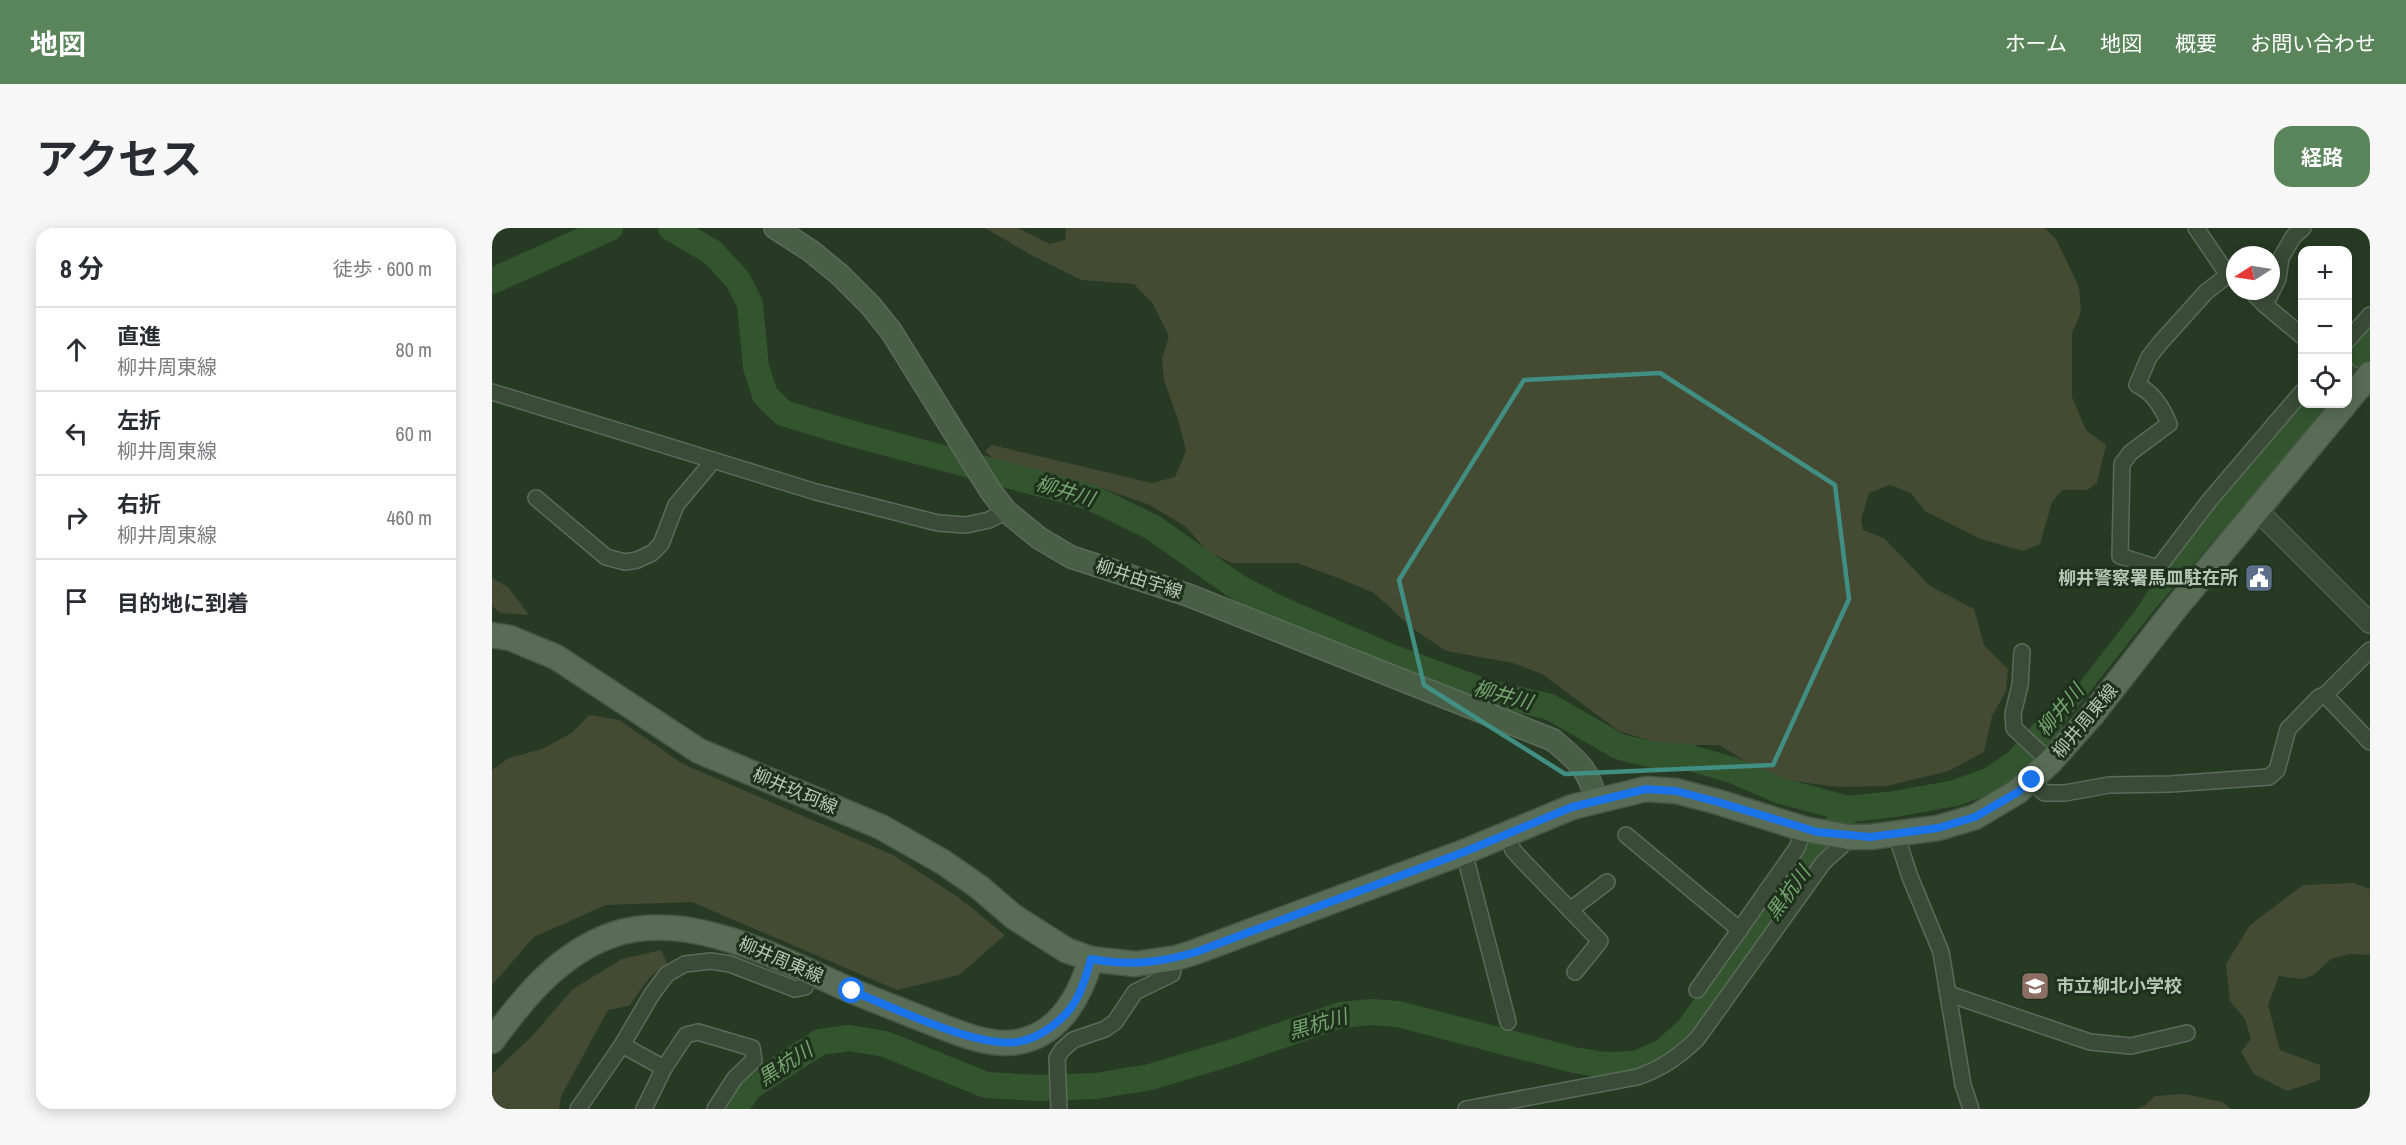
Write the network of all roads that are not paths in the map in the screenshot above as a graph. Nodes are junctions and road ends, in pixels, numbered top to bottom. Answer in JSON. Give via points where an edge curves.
{"nodes":[{"id":1,"x":775,"y":228,"type":"edge"},
{"id":2,"x":2196,"y":228,"type":"edge"},
{"id":3,"x":2303,"y":228,"type":"edge"},
{"id":4,"x":2226,"y":270,"type":"edge"},
{"id":5,"x":2226,"y":280,"type":"edge"},
{"id":6,"x":2260,"y":300,"type":"edge"},
{"id":7,"x":2265,"y":305,"type":"junction"},
{"id":8,"x":2370,"y":315,"type":"edge"},
{"id":9,"x":2298,"y":333,"type":"edge"},
{"id":10,"x":2352,"y":335,"type":"edge"},
{"id":11,"x":2355,"y":385,"type":"edge"},
{"id":12,"x":492,"y":392,"type":"edge"},
{"id":13,"x":2298,"y":397,"type":"edge"},
{"id":14,"x":711,"y":460,"type":"junction"},
{"id":15,"x":536,"y":498,"type":"dead end"},
{"id":16,"x":1006,"y":511,"type":"junction"},
{"id":17,"x":2258,"y":511,"type":"junction"},
{"id":18,"x":2370,"y":623,"type":"edge"},
{"id":19,"x":492,"y":635,"type":"edge"},
{"id":20,"x":2370,"y":650,"type":"edge"},
{"id":21,"x":2022,"y":652,"type":"dead end"},
{"id":22,"x":2325,"y":696,"type":"junction"},
{"id":23,"x":2370,"y":742,"type":"edge"},
{"id":24,"x":2047,"y":759,"type":"junction"},
{"id":25,"x":2032,"y":780,"type":"junction"},
{"id":26,"x":1596,"y":800,"type":"junction"},
{"id":27,"x":1810,"y":831,"type":"junction"},
{"id":28,"x":1507,"y":834,"type":"junction"},
{"id":29,"x":1896,"y":834,"type":"junction"},
{"id":30,"x":1626,"y":835,"type":"dead end"},
{"id":31,"x":1846,"y":836,"type":"junction"},
{"id":32,"x":1464,"y":852,"type":"junction"},
{"id":33,"x":1607,"y":882,"type":"dead end"},
{"id":34,"x":1570,"y":910,"type":"junction"},
{"id":35,"x":1740,"y":930,"type":"junction"},
{"id":36,"x":1176,"y":958,"type":"junction"},
{"id":37,"x":1091,"y":959,"type":"junction"},
{"id":38,"x":812,"y":972,"type":"junction"},
{"id":39,"x":1575,"y":972,"type":"dead end"},
{"id":40,"x":1697,"y":990,"type":"dead end"},
{"id":41,"x":1949,"y":994,"type":"junction"},
{"id":42,"x":1508,"y":1022,"type":"dead end"},
{"id":43,"x":2187,"y":1033,"type":"dead end"},
{"id":44,"x":492,"y":1041,"type":"edge"},
{"id":45,"x":622,"y":1046,"type":"junction"},
{"id":46,"x":664,"y":1068,"type":"junction"},
{"id":47,"x":1059,"y":1103,"type":"edge"},
{"id":48,"x":578,"y":1109,"type":"edge"},
{"id":49,"x":644,"y":1109,"type":"edge"},
{"id":50,"x":715,"y":1109,"type":"edge"},
{"id":51,"x":1466,"y":1109,"type":"edge"},
{"id":52,"x":1971,"y":1109,"type":"edge"}],
"edges":[{"from":1,"to":16,"type":"main road","name":"柳井由宇線","via":[[812,251],[870,306],[891,332]]},
{"from":2,"to":4,"type":"street"},
{"from":3,"to":7,"type":"street","via":[[2281,258],[2278,279]]},
{"from":5,"to":13,"type":"street","via":[[2206,292],[2161,342],[2149,357],[2137,385],[2163,409],[2169,424],[2130,453],[2122,464],[2120,556],[2158,568]]},
{"from":6,"to":7,"type":"street"},
{"from":7,"to":9,"type":"street"},
{"from":8,"to":10,"type":"street"},
{"from":11,"to":17,"type":"main road","name":"柳井周東線"},
{"from":12,"to":14,"type":"street"},
{"from":14,"to":15,"type":"street","via":[[676,505],[661,544],[637,560],[606,557]]},
{"from":14,"to":16,"type":"street","via":[[938,524],[966,525]]},
{"from":16,"to":26,"type":"main road","name":"柳井由宇線","via":[[1039,538],[1071,556],[1188,595],[1553,740],[1581,765],[1591,779]]},
{"from":17,"to":18,"type":"street"},
{"from":17,"to":24,"type":"main road","name":"柳井周東線","via":[[2092,715]]},
{"from":19,"to":37,"type":"main road","name":"柳井玖珂線","via":[[510,638],[556,657],[699,751],[881,827],[943,862],[1042,937]]},
{"from":20,"to":22,"type":"street"},
{"from":21,"to":24,"type":"street","via":[[2014,728]]},
{"from":22,"to":23,"type":"street"},
{"from":22,"to":25,"type":"street","via":[[2319,697],[2288,729],[2277,770],[2269,777],[2109,785],[2065,793],[2044,793]]},
{"from":24,"to":25,"type":"main road","name":"柳井周東線"},
{"from":25,"to":29,"type":"main road","name":"柳井周東線","via":[[1975,817]]},
{"from":26,"to":27,"type":"main road","name":"柳井周東線","via":[[1646,789],[1676,791]]},
{"from":26,"to":28,"type":"main road","name":"柳井周東線"},
{"from":27,"to":31,"type":"main road","name":"柳井周東線"},
{"from":27,"to":35,"type":"street"},
{"from":28,"to":32,"type":"main road","name":"柳井周東線"},
{"from":28,"to":34,"type":"street","via":[[1513,850]]},
{"from":29,"to":31,"type":"main road","name":"柳井周東線"},
{"from":29,"to":41,"type":"street","via":[[1941,952]]},
{"from":30,"to":35,"type":"street"},
{"from":31,"to":51,"type":"street","via":[[1844,845],[1823,863],[1697,1039],[1677,1058],[1657,1071],[1636,1077]]},
{"from":32,"to":36,"type":"main road","name":"柳井周東線"},
{"from":32,"to":42,"type":"street"},
{"from":33,"to":34,"type":"street"},
{"from":34,"to":39,"type":"street","via":[[1600,941]]},
{"from":35,"to":40,"type":"street"},
{"from":36,"to":37,"type":"main road","name":"柳井周東線","via":[[1135,964]]},
{"from":36,"to":47,"type":"street","via":[[1172,974],[1135,992],[1115,1022],[1073,1040],[1062,1050],[1056,1074]]},
{"from":37,"to":38,"type":"main road","name":"柳井周東線","via":[[1071,1008],[1039,1035],[1017,1042],[994,1043],[963,1035]]},
{"from":38,"to":44,"type":"main road","name":"柳井周東線","via":[[726,937],[690,930],[652,928],[614,934],[581,948],[553,969],[518,1005]]},
{"from":38,"to":45,"type":"street","via":[[805,987],[795,989],[730,964],[685,964],[667,974]]},
{"from":41,"to":43,"type":"street","via":[[2090,1042],[2131,1046]]},
{"from":41,"to":52,"type":"street","via":[[1963,1085]]},
{"from":45,"to":46,"type":"street"},
{"from":45,"to":48,"type":"street"},
{"from":46,"to":49,"type":"street"},
{"from":46,"to":50,"type":"street","via":[[686,1035],[698,1032],[752,1048],[754,1060],[735,1078]]}]}
